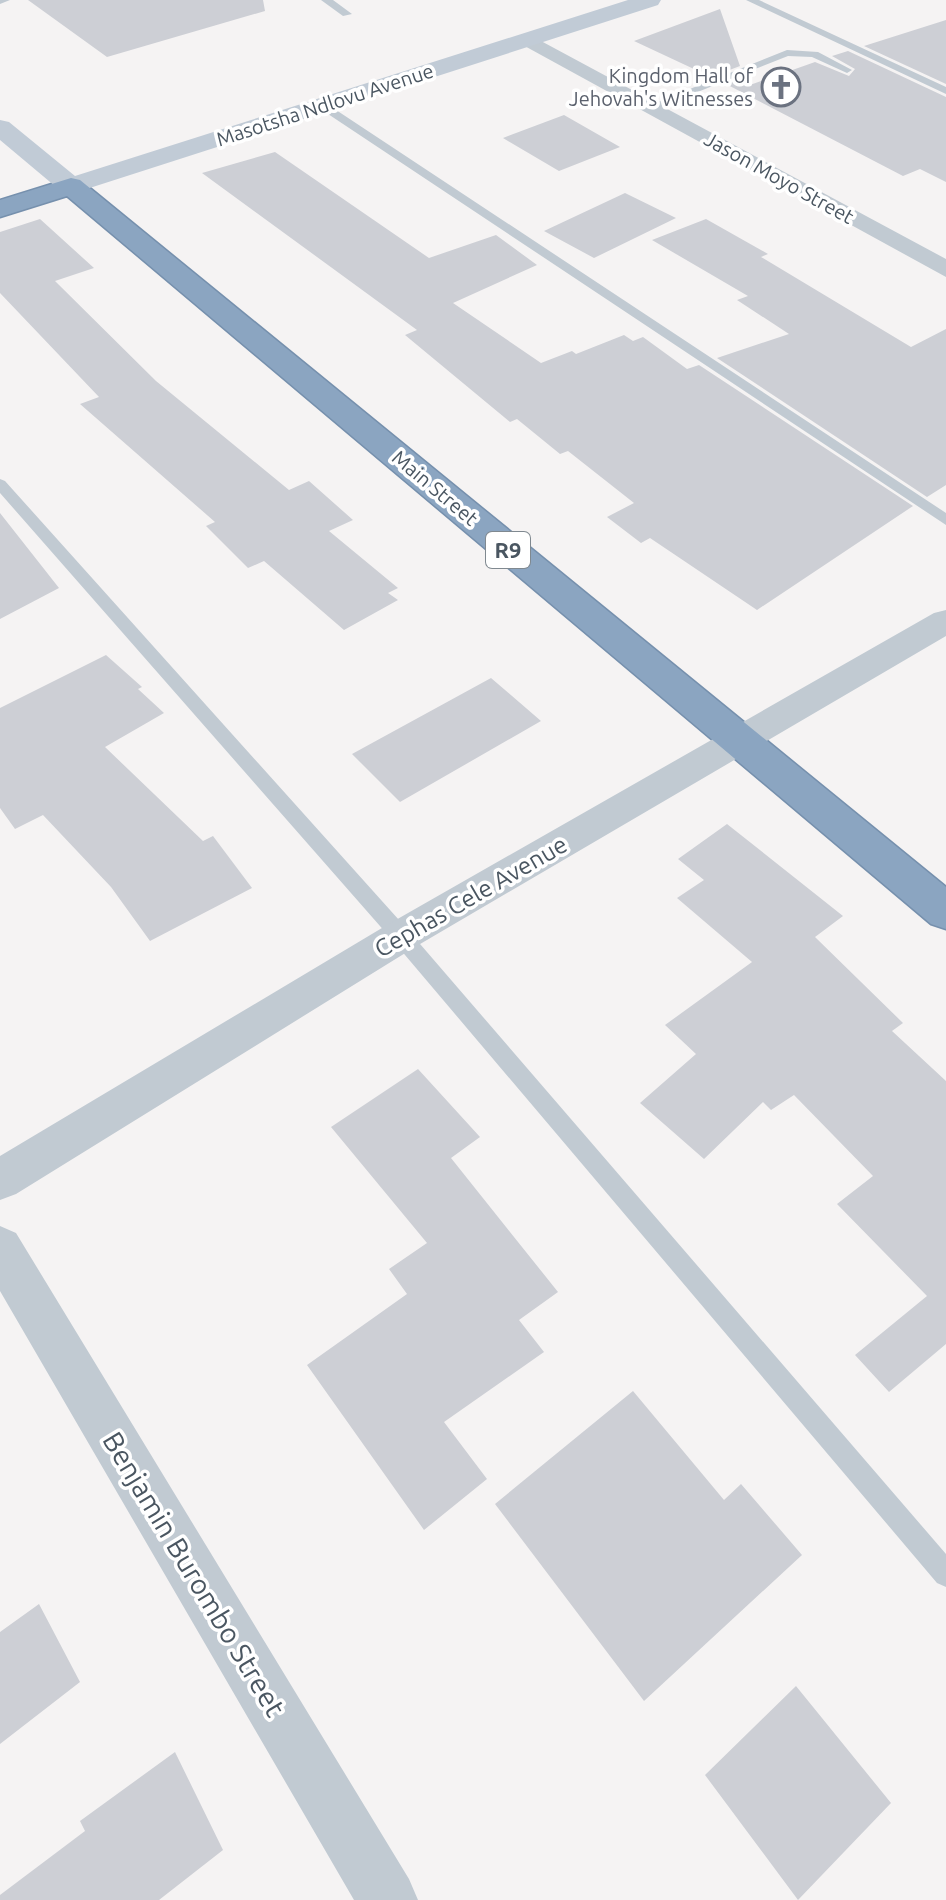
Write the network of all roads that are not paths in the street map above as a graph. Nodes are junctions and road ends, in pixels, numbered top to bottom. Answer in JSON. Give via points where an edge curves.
{"nodes":[{"id":1,"x":326,"y":0,"type":"edge"},
{"id":2,"x":650,"y":0,"type":"edge"},
{"id":3,"x":751,"y":0,"type":"edge"},
{"id":4,"x":347,"y":14,"type":"dead end"},
{"id":5,"x":528,"y":40,"type":"junction"},
{"id":6,"x":847,"y":70,"type":"dead end"},
{"id":7,"x":946,"y":91,"type":"edge"},
{"id":8,"x":323,"y":106,"type":"junction"},
{"id":9,"x":651,"y":107,"type":"junction"},
{"id":10,"x":0,"y":127,"type":"edge"},
{"id":11,"x":71,"y":186,"type":"junction"},
{"id":12,"x":0,"y":209,"type":"edge"},
{"id":13,"x":946,"y":269,"type":"edge"},
{"id":14,"x":0,"y":484,"type":"edge"},
{"id":15,"x":946,"y":520,"type":"edge"},
{"id":16,"x":946,"y":621,"type":"edge"},
{"id":17,"x":737,"y":742,"type":"junction"},
{"id":18,"x":946,"y":912,"type":"edge"},
{"id":19,"x":401,"y":936,"type":"junction"},
{"id":20,"x":0,"y":1180,"type":"edge"},
{"id":21,"x":0,"y":1248,"type":"edge"},
{"id":22,"x":946,"y":1574,"type":"edge"},
{"id":23,"x":388,"y":1900,"type":"edge"}],
"edges":[{"from":1,"to":4,"type":"lane"},
{"from":2,"to":5,"type":"street","name":"Masotsha Ndlovu Avenue"},
{"from":3,"to":7,"type":"lane"},
{"from":5,"to":8,"type":"street","name":"Masotsha Ndlovu Avenue"},
{"from":5,"to":9,"type":"street","name":"Jason Moyo Street"},
{"from":6,"to":9,"type":"lane","via":[[814,54],[787,53]]},
{"from":8,"to":11,"type":"street","name":"Masotsha Ndlovu Avenue"},
{"from":8,"to":15,"type":"lane"},
{"from":9,"to":13,"type":"street","name":"Jason Moyo Street"},
{"from":10,"to":11,"type":"street"},
{"from":11,"to":12,"type":"highway","name":"Masotsha Ndlovu Avenue"},
{"from":11,"to":17,"type":"highway","name":"Main Street","number":"R9"},
{"from":14,"to":19,"type":"lane"},
{"from":16,"to":17,"type":"street","name":"Cephas Cele Avenue"},
{"from":17,"to":18,"type":"highway","name":"Main Street","number":"R9"},
{"from":17,"to":19,"type":"street","name":"Cephas Cele Avenue"},
{"from":19,"to":20,"type":"street","name":"Cephas Cele Avenue"},
{"from":19,"to":22,"type":"lane"},
{"from":21,"to":23,"type":"street","name":"Benjamin Burombo Street"}]}
